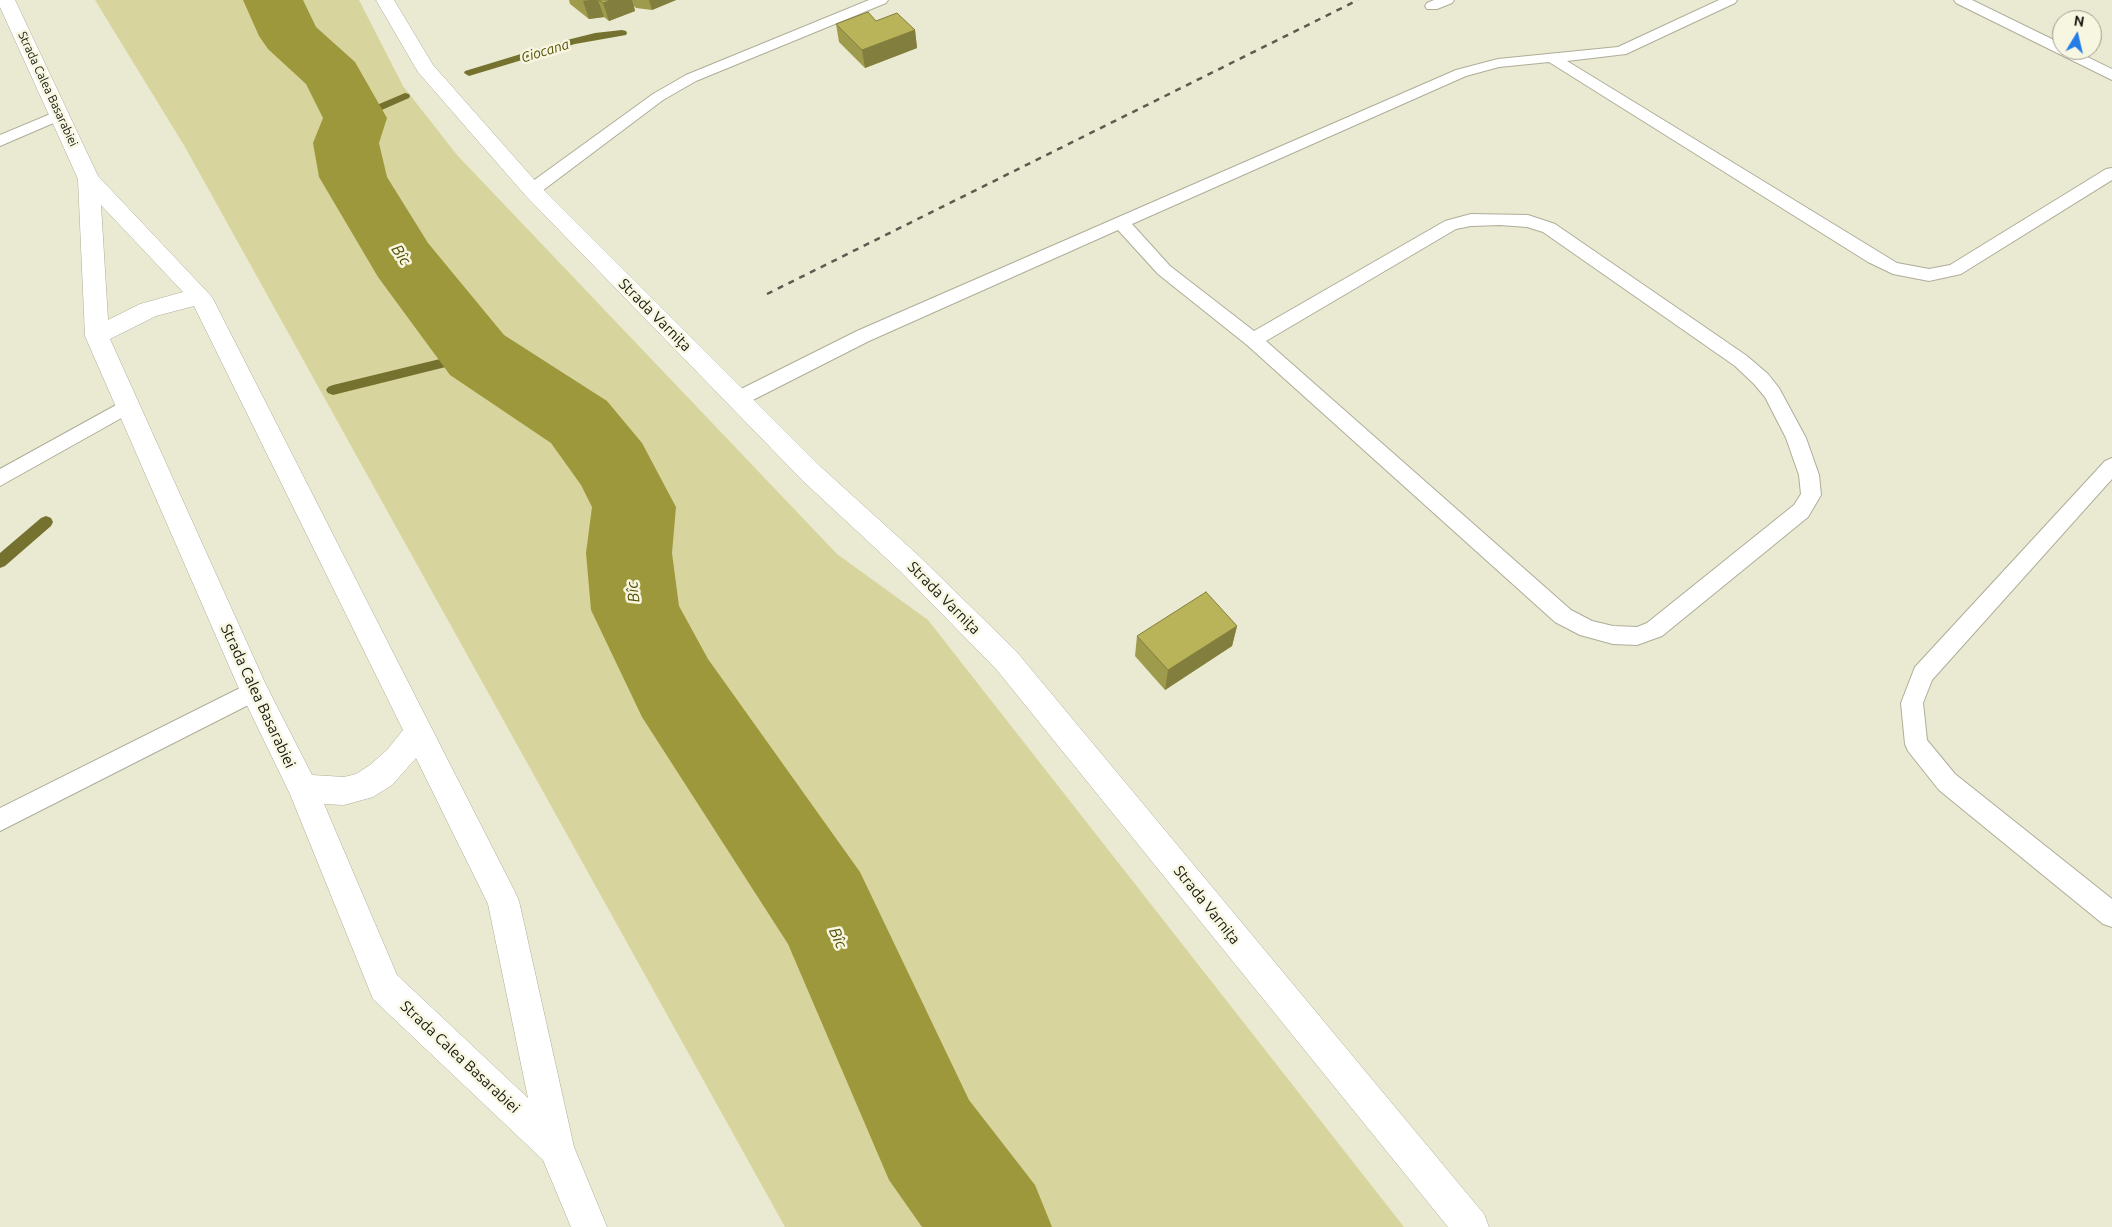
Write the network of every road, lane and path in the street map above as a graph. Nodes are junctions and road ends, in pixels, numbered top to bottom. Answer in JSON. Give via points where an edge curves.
{"nodes":[{"id":1,"x":6,"y":0,"type":"edge"},
{"id":2,"x":385,"y":0,"type":"edge"},
{"id":3,"x":881,"y":0,"type":"edge"},
{"id":4,"x":1447,"y":0,"type":"edge"},
{"id":5,"x":1730,"y":0,"type":"edge"},
{"id":6,"x":1961,"y":0,"type":"edge"},
{"id":7,"x":1432,"y":6,"type":"dead end"},
{"id":8,"x":1551,"y":57,"type":"junction"},
{"id":9,"x":2112,"y":75,"type":"edge"},
{"id":10,"x":60,"y":115,"type":"junction"},
{"id":11,"x":0,"y":141,"type":"edge"},
{"id":12,"x":2112,"y":173,"type":"edge"},
{"id":13,"x":89,"y":179,"type":"junction"},
{"id":14,"x":532,"y":190,"type":"junction"},
{"id":15,"x":1121,"y":223,"type":"junction"},
{"id":16,"x":201,"y":297,"type":"junction"},
{"id":17,"x":97,"y":336,"type":"junction"},
{"id":18,"x":1253,"y":340,"type":"junction"},
{"id":19,"x":738,"y":399,"type":"junction"},
{"id":20,"x":127,"y":406,"type":"junction"},
{"id":21,"x":2112,"y":466,"type":"edge"},
{"id":22,"x":0,"y":478,"type":"edge"},
{"id":23,"x":254,"y":691,"type":"junction"},
{"id":24,"x":418,"y":732,"type":"junction"},
{"id":25,"x":303,"y":789,"type":"junction"},
{"id":26,"x":0,"y":820,"type":"edge"},
{"id":27,"x":2112,"y":915,"type":"edge"},
{"id":28,"x":556,"y":1148,"type":"junction"},
{"id":29,"x":589,"y":1227,"type":"edge"},
{"id":30,"x":1471,"y":1227,"type":"edge"}],
"edges":[{"from":1,"to":10,"type":"main road","name":"Strada Calea Basarabiei"},
{"from":2,"to":14,"type":"main road","name":"Strada Varnița","via":[[425,68]]},
{"from":3,"to":14,"type":"lane","via":[[691,78],[658,97]]},
{"from":4,"to":7,"type":"lane"},
{"from":5,"to":8,"type":"lane","via":[[1621,51]]},
{"from":6,"to":9,"type":"lane"},
{"from":8,"to":12,"type":"lane","via":[[1893,268],[1930,275],[1955,270]]},
{"from":8,"to":15,"type":"lane","via":[[1498,62],[1461,73]]},
{"from":10,"to":11,"type":"lane"},
{"from":10,"to":13,"type":"main road","name":"Strada Calea Basarabiei"},
{"from":13,"to":16,"type":"main road","name":"Strada Calea Basarabiei"},
{"from":13,"to":17,"type":"main road","name":"Strada Calea Basarabiei"},
{"from":14,"to":19,"type":"main road","name":"Strada Varnița"},
{"from":15,"to":18,"type":"lane","via":[[1164,270]]},
{"from":15,"to":19,"type":"lane","via":[[863,336]]},
{"from":16,"to":17,"type":"main road","via":[[148,310]]},
{"from":16,"to":24,"type":"main road","name":"Strada Calea Basarabiei"},
{"from":17,"to":20,"type":"main road","name":"Strada Calea Basarabiei"},
{"from":18,"to":18,"type":"lane","via":[[1564,616],[1588,629],[1637,636],[1654,630],[1801,511],[1811,495],[1809,475],[1796,438],[1761,379],[1741,361],[1549,228],[1528,221],[1490,219],[1451,225]]},
{"from":19,"to":30,"type":"main road","name":"Strada Varnița","via":[[1006,660]]},
{"from":20,"to":22,"type":"lane"},
{"from":20,"to":23,"type":"main road","name":"Strada Calea Basarabiei"},
{"from":21,"to":27,"type":"lane","via":[[1924,674],[1912,703],[1916,744],[1947,782]]},
{"from":23,"to":25,"type":"main road","name":"Strada Calea Basarabiei"},
{"from":23,"to":26,"type":"lane"},
{"from":24,"to":25,"type":"main road","via":[[398,760],[362,787],[344,791]]},
{"from":24,"to":28,"type":"main road","name":"Strada Calea Basarabiei","via":[[503,902]]},
{"from":25,"to":28,"type":"main road","name":"Strada Calea Basarabiei","via":[[385,987]]},
{"from":28,"to":29,"type":"main road","name":"Strada Calea Basarabiei"}]}
